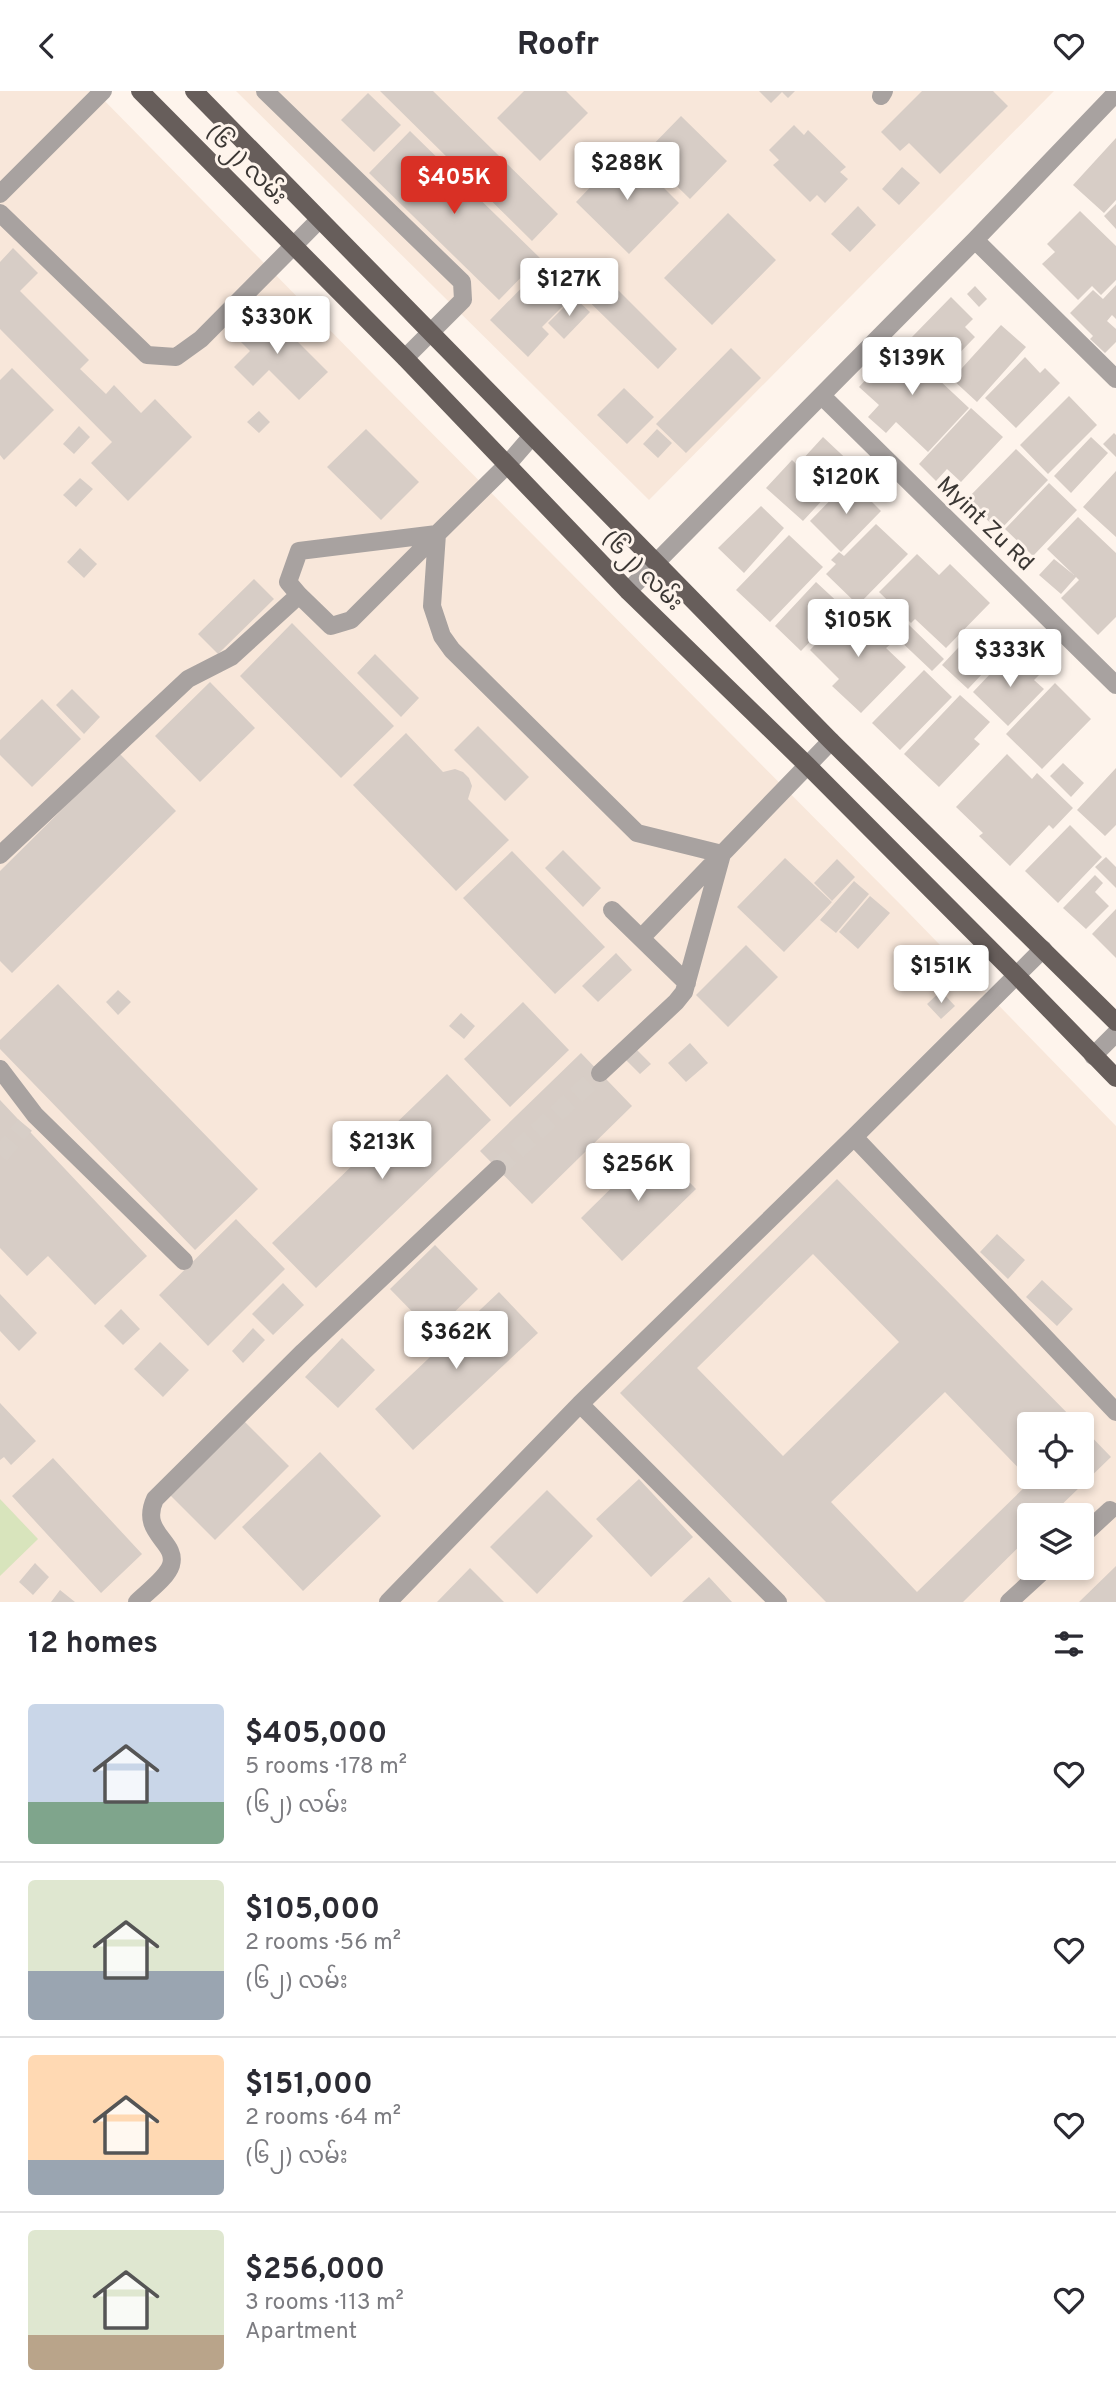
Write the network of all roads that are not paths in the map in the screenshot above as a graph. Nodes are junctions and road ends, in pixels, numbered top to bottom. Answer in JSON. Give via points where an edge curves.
{"nodes":[{"id":1,"x":103,"y":91,"type":"edge"},
{"id":2,"x":140,"y":91,"type":"edge"},
{"id":3,"x":194,"y":91,"type":"edge"},
{"id":4,"x":265,"y":91,"type":"edge"},
{"id":5,"x":1116,"y":93,"type":"edge"},
{"id":6,"x":0,"y":194,"type":"edge"},
{"id":7,"x":0,"y":213,"type":"edge"},
{"id":8,"x":319,"y":220,"type":"junction"},
{"id":9,"x":975,"y":240,"type":"junction"},
{"id":10,"x":295,"y":246,"type":"junction"},
{"id":11,"x":430,"y":331,"type":"junction"},
{"id":12,"x":405,"y":358,"type":"junction"},
{"id":13,"x":1116,"y":379,"type":"edge"},
{"id":14,"x":822,"y":396,"type":"junction"},
{"id":15,"x":531,"y":436,"type":"junction"},
{"id":16,"x":506,"y":466,"type":"junction"},
{"id":17,"x":437,"y":534,"type":"junction"},
{"id":18,"x":655,"y":562,"type":"junction"},
{"id":19,"x":628,"y":591,"type":"junction"},
{"id":20,"x":299,"y":595,"type":"junction"},
{"id":21,"x":1116,"y":685,"type":"edge"},
{"id":22,"x":831,"y":741,"type":"junction"},
{"id":23,"x":807,"y":765,"type":"junction"},
{"id":24,"x":722,"y":854,"type":"junction"},
{"id":25,"x":0,"y":855,"type":"edge"},
{"id":26,"x":612,"y":910,"type":"dead end"},
{"id":27,"x":641,"y":938,"type":"junction"},
{"id":28,"x":1043,"y":949,"type":"junction"},
{"id":29,"x":1017,"y":976,"type":"junction"},
{"id":30,"x":687,"y":983,"type":"junction"},
{"id":31,"x":1116,"y":1022,"type":"edge"},
{"id":32,"x":1116,"y":1033,"type":"edge"},
{"id":33,"x":1093,"y":1056,"type":"junction"},
{"id":34,"x":0,"y":1069,"type":"edge"},
{"id":35,"x":600,"y":1073,"type":"tunnel mouth"},
{"id":36,"x":1116,"y":1078,"type":"edge"},
{"id":37,"x":854,"y":1137,"type":"junction"},
{"id":38,"x":497,"y":1169,"type":"tunnel mouth"},
{"id":39,"x":184,"y":1261,"type":"dead end"},
{"id":40,"x":580,"y":1404,"type":"junction"},
{"id":41,"x":1116,"y":1412,"type":"edge"},
{"id":42,"x":1114,"y":1510,"type":"edge"},
{"id":43,"x":1094,"y":1526,"type":"edge"},
{"id":44,"x":1033,"y":1580,"type":"edge"},
{"id":45,"x":138,"y":1602,"type":"edge"},
{"id":46,"x":388,"y":1602,"type":"edge"},
{"id":47,"x":778,"y":1602,"type":"edge"},
{"id":48,"x":1009,"y":1602,"type":"edge"}],
"edges":[{"from":1,"to":6,"type":"street"},
{"from":2,"to":10,"type":"main road","name":"(၆၂) လမ်း"},
{"from":3,"to":8,"type":"main road","name":"(၆၂) လမ်း"},
{"from":4,"to":11,"type":"street","via":[[462,282],[463,300]]},
{"from":5,"to":9,"type":"street"},
{"from":7,"to":10,"type":"street","via":[[147,355],[176,357],[201,339]]},
{"from":8,"to":10,"type":"street"},
{"from":8,"to":11,"type":"main road","name":"(၆၂) လမ်း"},
{"from":9,"to":13,"type":"street"},
{"from":9,"to":14,"type":"street"},
{"from":10,"to":12,"type":"main road","name":"(၆၂) လမ်း"},
{"from":11,"to":12,"type":"street"},
{"from":11,"to":15,"type":"main road","name":"(၆၂) လမ်း"},
{"from":12,"to":16,"type":"main road","name":"(၆၂) လမ်း"},
{"from":14,"to":18,"type":"street"},
{"from":14,"to":21,"type":"street","name":"Myint Zu Rd"},
{"from":15,"to":16,"type":"street"},
{"from":15,"to":18,"type":"main road","name":"(၆၂) လမ်း"},
{"from":16,"to":17,"type":"street"},
{"from":16,"to":19,"type":"main road","name":"(၆၂) လမ်း"},
{"from":17,"to":20,"type":"street","via":[[351,620],[331,626]]},
{"from":17,"to":20,"type":"street","via":[[299,551],[288,582]]},
{"from":17,"to":24,"type":"street","via":[[432,606],[452,650],[637,833]]},
{"from":18,"to":19,"type":"street"},
{"from":18,"to":22,"type":"main road","name":"(၆၂) လမ်း"},
{"from":19,"to":23,"type":"main road","name":"(၆၂) လမ်း"},
{"from":20,"to":25,"type":"street","via":[[231,657],[188,679]]},
{"from":22,"to":23,"type":"street"},
{"from":22,"to":28,"type":"main road","name":"(၆၂) လမ်း"},
{"from":23,"to":24,"type":"street"},
{"from":23,"to":29,"type":"main road","name":"(၆၂) လမ်း"},
{"from":24,"to":27,"type":"street"},
{"from":24,"to":30,"type":"street"},
{"from":26,"to":27,"type":"street"},
{"from":27,"to":30,"type":"street"},
{"from":28,"to":29,"type":"street"},
{"from":28,"to":31,"type":"main road","name":"(၆၂) လမ်း"},
{"from":29,"to":33,"type":"main road","name":"(၆၂) လမ်း"},
{"from":29,"to":37,"type":"street"},
{"from":30,"to":35,"type":"street","via":[[676,1002]]},
{"from":32,"to":33,"type":"street"},
{"from":33,"to":36,"type":"main road","name":"(၆၂) လမ်း"},
{"from":34,"to":39,"type":"street","via":[[30,1120]]},
{"from":37,"to":40,"type":"street"},
{"from":37,"to":41,"type":"street"},
{"from":38,"to":45,"type":"street","via":[[155,1499],[150,1521],[172,1553],[171,1564]]},
{"from":40,"to":46,"type":"street"},
{"from":40,"to":47,"type":"street"},
{"from":42,"to":43,"type":"street"},
{"from":44,"to":48,"type":"street"}]}
